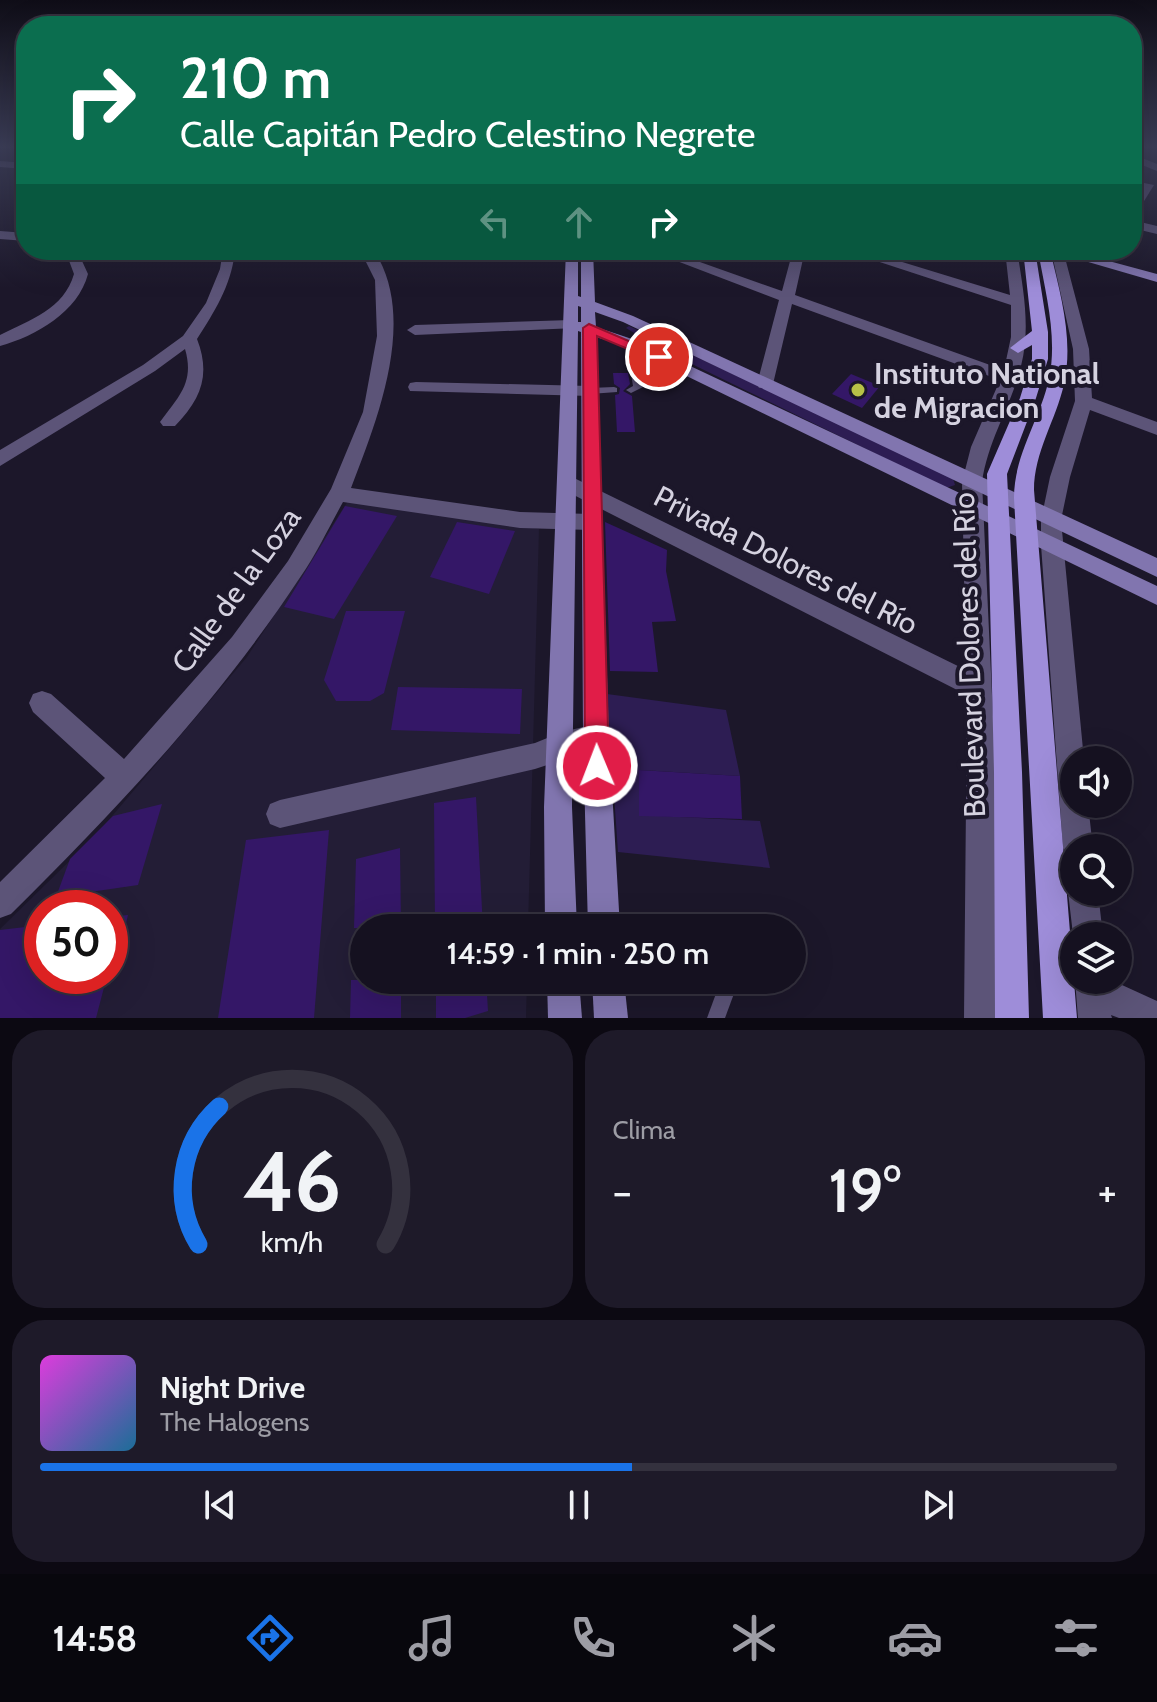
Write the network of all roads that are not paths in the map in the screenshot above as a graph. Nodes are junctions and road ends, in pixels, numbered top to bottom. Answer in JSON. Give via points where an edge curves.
{"nodes":[{"id":1,"x":75,"y":260,"type":"edge"},
{"id":2,"x":228,"y":260,"type":"edge"},
{"id":3,"x":372,"y":260,"type":"edge"},
{"id":4,"x":574,"y":260,"type":"edge"},
{"id":5,"x":586,"y":260,"type":"edge"},
{"id":6,"x":683,"y":260,"type":"edge"},
{"id":7,"x":797,"y":260,"type":"edge"},
{"id":8,"x":881,"y":260,"type":"edge"},
{"id":9,"x":1012,"y":260,"type":"edge"},
{"id":10,"x":1030,"y":260,"type":"edge"},
{"id":11,"x":1046,"y":260,"type":"edge"},
{"id":12,"x":1059,"y":260,"type":"edge"},
{"id":13,"x":1092,"y":260,"type":"edge"},
{"id":14,"x":1157,"y":278,"type":"edge"},
{"id":15,"x":788,"y":297,"type":"junction"},
{"id":16,"x":1017,"y":302,"type":"junction"},
{"id":17,"x":582,"y":315,"type":"junction"},
{"id":18,"x":624,"y":319,"type":"junction"},
{"id":19,"x":415,"y":330,"type":"dead end"},
{"id":20,"x":1040,"y":332,"type":"junction"},
{"id":21,"x":189,"y":339,"type":"junction"},
{"id":22,"x":0,"y":341,"type":"edge"},
{"id":23,"x":630,"y":343,"type":"junction"},
{"id":24,"x":1018,"y":348,"type":"junction"},
{"id":25,"x":1009,"y":377,"type":"junction"},
{"id":26,"x":765,"y":384,"type":"junction"},
{"id":27,"x":416,"y":387,"type":"dead end"},
{"id":28,"x":614,"y":390,"type":"dead end"},
{"id":29,"x":631,"y":390,"type":"dead end"},
{"id":30,"x":580,"y":391,"type":"junction"},
{"id":31,"x":1084,"y":401,"type":"junction"},
{"id":32,"x":169,"y":422,"type":"dead end"},
{"id":33,"x":1157,"y":429,"type":"edge"},
{"id":34,"x":0,"y":459,"type":"edge"},
{"id":35,"x":972,"y":482,"type":"junction"},
{"id":36,"x":567,"y":483,"type":"junction"},
{"id":37,"x":339,"y":494,"type":"junction"},
{"id":38,"x":997,"y":494,"type":"junction"},
{"id":39,"x":591,"y":495,"type":"junction"},
{"id":40,"x":1024,"y":508,"type":"junction"},
{"id":41,"x":987,"y":517,"type":"junction"},
{"id":42,"x":564,"y":520,"type":"junction"},
{"id":43,"x":591,"y":522,"type":"junction"},
{"id":44,"x":1044,"y":534,"type":"junction"},
{"id":45,"x":1157,"y":568,"type":"edge"},
{"id":46,"x":1157,"y":596,"type":"edge"},
{"id":47,"x":979,"y":689,"type":"junction"},
{"id":48,"x":42,"y":703,"type":"dead end"},
{"id":49,"x":596,"y":737,"type":"junction"},
{"id":50,"x":562,"y":745,"type":"junction"},
{"id":51,"x":1068,"y":746,"type":"edge"},
{"id":52,"x":124,"y":777,"type":"junction"},
{"id":53,"x":280,"y":814,"type":"dead end"},
{"id":54,"x":0,"y":903,"type":"edge"},
{"id":55,"x":561,"y":914,"type":"edge"},
{"id":56,"x":603,"y":914,"type":"edge"},
{"id":57,"x":564,"y":994,"type":"edge"},
{"id":58,"x":609,"y":994,"type":"edge"},
{"id":59,"x":725,"y":994,"type":"edge"},
{"id":60,"x":1092,"y":995,"type":"edge"},
{"id":61,"x":565,"y":1018,"type":"edge"},
{"id":62,"x":611,"y":1018,"type":"edge"},
{"id":63,"x":716,"y":1018,"type":"edge"},
{"id":64,"x":981,"y":1018,"type":"edge"},
{"id":65,"x":1012,"y":1018,"type":"edge"},
{"id":66,"x":1060,"y":1018,"type":"edge"},
{"id":67,"x":1156,"y":1018,"type":"edge"}],
"edges":[{"from":1,"to":22,"type":"street","via":[[81,274],[73,296]]},
{"from":2,"to":21,"type":"street","via":[[213,303]]},
{"from":3,"to":37,"type":"street","name":"Calle de la Loza","via":[[383,280],[384,354],[370,417]]},
{"from":4,"to":17,"type":"main road"},
{"from":5,"to":17,"type":"main road"},
{"from":6,"to":15,"type":"street"},
{"from":7,"to":15,"type":"street"},
{"from":8,"to":16,"type":"street"},
{"from":9,"to":16,"type":"street"},
{"from":10,"to":20,"type":"main road","name":"Boulevard Dolores del Río"},
{"from":11,"to":40,"type":"main road","name":"Boulevard Dolores del Río","via":[[1059,367],[1025,473]]},
{"from":12,"to":31,"type":"street","via":[[1081,349]]},
{"from":13,"to":14,"type":"main road"},
{"from":15,"to":25,"type":"street"},
{"from":15,"to":26,"type":"street"},
{"from":16,"to":24,"type":"street"},
{"from":17,"to":18,"type":"main road"},
{"from":17,"to":19,"type":"street"},
{"from":17,"to":23,"type":"main road"},
{"from":17,"to":30,"type":"main road"},
{"from":18,"to":23,"type":"main road","via":[[617,327]]},
{"from":18,"to":26,"type":"main road"},
{"from":20,"to":24,"type":"main road"},
{"from":20,"to":38,"type":"main road","name":"Boulevard Dolores del Río","via":[[1036,375],[1001,459]]},
{"from":21,"to":32,"type":"street","via":[[196,353],[195,388],[188,404]]},
{"from":21,"to":34,"type":"street"},
{"from":23,"to":29,"type":"lane","via":[[638,387]]},
{"from":23,"to":41,"type":"main road"},
{"from":24,"to":25,"type":"street"},
{"from":25,"to":35,"type":"street","via":[[979,444]]},
{"from":26,"to":35,"type":"main road"},
{"from":27,"to":30,"type":"street"},
{"from":28,"to":30,"type":"lane"},
{"from":30,"to":36,"type":"main road"},
{"from":30,"to":39,"type":"main road"},
{"from":31,"to":33,"type":"street"},
{"from":31,"to":44,"type":"street"},
{"from":35,"to":38,"type":"main road"},
{"from":35,"to":41,"type":"street"},
{"from":36,"to":39,"type":"street","name":"Privada Dolores del Río"},
{"from":36,"to":42,"type":"main road"},
{"from":37,"to":42,"type":"street","via":[[520,520]]},
{"from":37,"to":52,"type":"street","name":"Calle de la Loza","via":[[236,649]]},
{"from":38,"to":40,"type":"main road"},
{"from":38,"to":41,"type":"main road","name":"Boulevard Dolores del Río"},
{"from":39,"to":43,"type":"main road"},
{"from":39,"to":47,"type":"street","name":"Privada Dolores del Río"},
{"from":40,"to":44,"type":"main road"},
{"from":41,"to":44,"type":"main road"},
{"from":41,"to":47,"type":"street"},
{"from":41,"to":65,"type":"main road","name":"Boulevard Dolores del Río"},
{"from":42,"to":43,"type":"street"},
{"from":42,"to":50,"type":"main road"},
{"from":43,"to":49,"type":"main road"},
{"from":44,"to":45,"type":"main road"},
{"from":44,"to":46,"type":"main road"},
{"from":44,"to":51,"type":"street"},
{"from":44,"to":66,"type":"main road"},
{"from":47,"to":64,"type":"street"},
{"from":48,"to":52,"type":"street"},
{"from":49,"to":50,"type":"street"},
{"from":49,"to":56,"type":"main road"},
{"from":50,"to":53,"type":"street","via":[[535,756]]},
{"from":50,"to":55,"type":"main road"},
{"from":52,"to":54,"type":"street","name":"Calle de la Loza"},
{"from":57,"to":61,"type":"main road"},
{"from":58,"to":62,"type":"main road"},
{"from":59,"to":63,"type":"lane"},
{"from":60,"to":67,"type":"street"}]}
